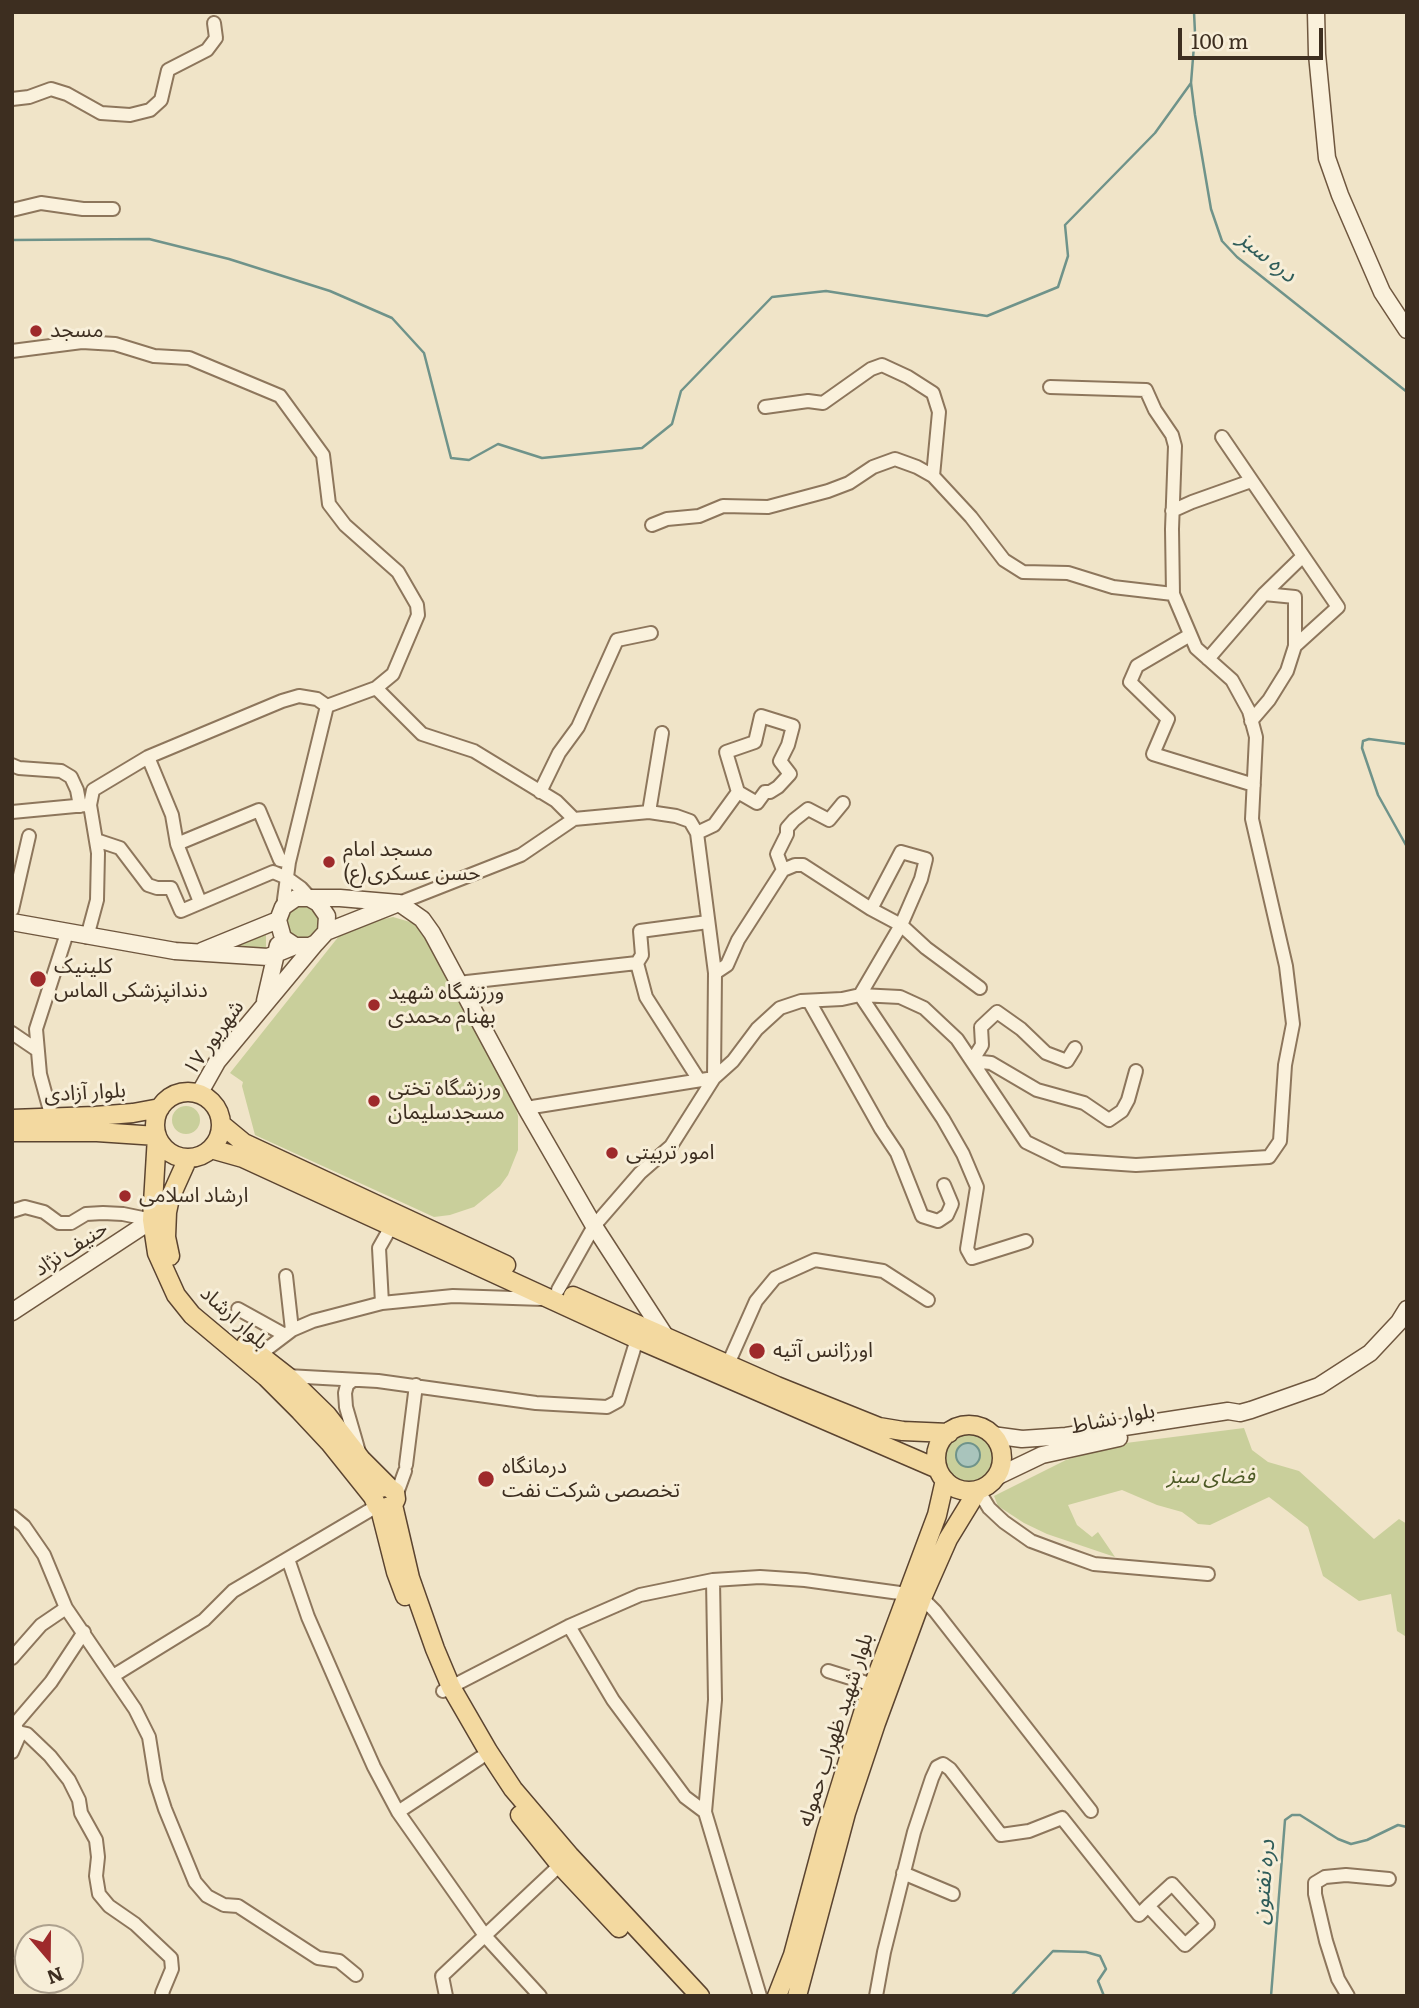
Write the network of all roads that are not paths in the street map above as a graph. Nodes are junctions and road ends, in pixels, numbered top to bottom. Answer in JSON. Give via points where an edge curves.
{"nodes":[{"id":1,"x":1316,"y":12,"type":"edge"},
{"id":2,"x":214,"y":23,"type":"dead end"},
{"id":3,"x":12,"y":99,"type":"edge"},
{"id":4,"x":113,"y":209,"type":"dead end"},
{"id":5,"x":12,"y":210,"type":"edge"},
{"id":6,"x":1407,"y":330,"type":"edge"},
{"id":7,"x":12,"y":351,"type":"edge"},
{"id":8,"x":1050,"y":387,"type":"dead end"},
{"id":9,"x":765,"y":407,"type":"dead end"},
{"id":10,"x":1222,"y":437,"type":"dead end"},
{"id":11,"x":933,"y":476,"type":"junction"},
{"id":12,"x":1251,"y":481,"type":"junction"},
{"id":13,"x":1172,"y":511,"type":"junction"},
{"id":14,"x":652,"y":525,"type":"dead end"},
{"id":15,"x":1303,"y":557,"type":"junction"},
{"id":16,"x":1173,"y":594,"type":"junction"},
{"id":17,"x":1264,"y":594,"type":"junction"},
{"id":18,"x":651,"y":633,"type":"dead end"},
{"id":19,"x":1190,"y":635,"type":"junction"},
{"id":20,"x":1295,"y":646,"type":"junction"},
{"id":21,"x":1208,"y":659,"type":"junction"},
{"id":22,"x":376,"y":688,"type":"junction"},
{"id":23,"x":327,"y":706,"type":"junction"},
{"id":24,"x":1251,"y":721,"type":"junction"},
{"id":25,"x":662,"y":733,"type":"dead end"},
{"id":26,"x":148,"y":757,"type":"junction"},
{"id":27,"x":12,"y":765,"type":"edge"},
{"id":28,"x":1254,"y":785,"type":"junction"},
{"id":29,"x":540,"y":792,"type":"junction"},
{"id":30,"x":738,"y":792,"type":"junction"},
{"id":31,"x":843,"y":803,"type":"dead end"},
{"id":32,"x":85,"y":805,"type":"junction"},
{"id":33,"x":12,"y":812,"type":"edge"},
{"id":34,"x":649,"y":812,"type":"junction"},
{"id":35,"x":574,"y":819,"type":"junction"},
{"id":36,"x":698,"y":833,"type":"junction"},
{"id":37,"x":29,"y":836,"type":"dead end"},
{"id":38,"x":96,"y":840,"type":"junction"},
{"id":39,"x":177,"y":844,"type":"junction"},
{"id":40,"x":289,"y":862,"type":"junction"},
{"id":41,"x":783,"y":870,"type":"junction"},
{"id":42,"x":287,"y":877,"type":"junction"},
{"id":43,"x":311,"y":899,"type":"junction"},
{"id":44,"x":200,"y":902,"type":"junction"},
{"id":45,"x":399,"y":902,"type":"junction"},
{"id":46,"x":13,"y":905,"type":"edge"},
{"id":47,"x":871,"y":909,"type":"junction"},
{"id":48,"x":280,"y":919,"type":"junction"},
{"id":49,"x":12,"y":922,"type":"edge"},
{"id":50,"x":708,"y":922,"type":"junction"},
{"id":51,"x":901,"y":925,"type":"junction"},
{"id":52,"x":67,"y":933,"type":"junction"},
{"id":53,"x":87,"y":937,"type":"junction"},
{"id":54,"x":321,"y":938,"type":"junction"},
{"id":55,"x":295,"y":946,"type":"junction"},
{"id":56,"x":200,"y":952,"type":"junction"},
{"id":57,"x":278,"y":953,"type":"junction"},
{"id":58,"x":262,"y":957,"type":"junction"},
{"id":59,"x":637,"y":963,"type":"junction"},
{"id":60,"x":715,"y":973,"type":"junction"},
{"id":61,"x":458,"y":983,"type":"junction"},
{"id":62,"x":270,"y":985,"type":"junction"},
{"id":63,"x":980,"y":988,"type":"dead end"},
{"id":64,"x":860,"y":995,"type":"junction"},
{"id":65,"x":809,"y":1001,"type":"junction"},
{"id":66,"x":263,"y":1007,"type":"junction"},
{"id":67,"x":12,"y":1033,"type":"edge"},
{"id":68,"x":1075,"y":1048,"type":"dead end"},
{"id":69,"x":37,"y":1050,"type":"junction"},
{"id":70,"x":972,"y":1061,"type":"junction"},
{"id":71,"x":1136,"y":1071,"type":"dead end"},
{"id":72,"x":714,"y":1078,"type":"junction"},
{"id":73,"x":699,"y":1080,"type":"junction"},
{"id":74,"x":199,"y":1094,"type":"junction"},
{"id":75,"x":160,"y":1108,"type":"junction"},
{"id":76,"x":526,"y":1108,"type":"junction"},
{"id":77,"x":52,"y":1118,"type":"junction"},
{"id":78,"x":12,"y":1119,"type":"edge"},
{"id":79,"x":221,"y":1124,"type":"junction"},
{"id":80,"x":12,"y":1132,"type":"edge"},
{"id":81,"x":157,"y":1136,"type":"junction"},
{"id":82,"x":211,"y":1149,"type":"junction"},
{"id":83,"x":188,"y":1158,"type":"junction"},
{"id":84,"x":944,"y":1185,"type":"dead end"},
{"id":85,"x":12,"y":1211,"type":"edge"},
{"id":86,"x":152,"y":1220,"type":"junction"},
{"id":87,"x":391,"y":1224,"type":"junction"},
{"id":88,"x":594,"y":1226,"type":"junction"},
{"id":89,"x":1026,"y":1241,"type":"dead end"},
{"id":90,"x":286,"y":1276,"type":"dead end"},
{"id":91,"x":554,"y":1294,"type":"junction"},
{"id":92,"x":928,"y":1300,"type":"dead end"},
{"id":93,"x":382,"y":1303,"type":"junction"},
{"id":94,"x":238,"y":1309,"type":"dead end"},
{"id":95,"x":1407,"y":1309,"type":"edge"},
{"id":96,"x":12,"y":1312,"type":"edge"},
{"id":97,"x":289,"y":1333,"type":"junction"},
{"id":98,"x":666,"y":1337,"type":"junction"},
{"id":99,"x":637,"y":1339,"type":"junction"},
{"id":100,"x":259,"y":1355,"type":"junction"},
{"id":101,"x":728,"y":1364,"type":"junction"},
{"id":102,"x":276,"y":1374,"type":"junction"},
{"id":103,"x":353,"y":1380,"type":"junction"},
{"id":104,"x":415,"y":1385,"type":"junction"},
{"id":105,"x":1240,"y":1413,"type":"junction"},
{"id":106,"x":904,"y":1432,"type":"junction"},
{"id":107,"x":948,"y":1433,"type":"junction"},
{"id":108,"x":992,"y":1435,"type":"junction"},
{"id":109,"x":897,"y":1452,"type":"junction"},
{"id":110,"x":361,"y":1459,"type":"junction"},
{"id":111,"x":942,"y":1474,"type":"junction"},
{"id":112,"x":996,"y":1477,"type":"junction"},
{"id":113,"x":978,"y":1490,"type":"junction"},
{"id":114,"x":385,"y":1500,"type":"junction"},
{"id":115,"x":12,"y":1516,"type":"edge"},
{"id":116,"x":935,"y":1521,"type":"junction"},
{"id":117,"x":956,"y":1527,"type":"junction"},
{"id":118,"x":288,"y":1559,"type":"junction"},
{"id":119,"x":1208,"y":1574,"type":"dead end"},
{"id":120,"x":713,"y":1580,"type":"junction"},
{"id":121,"x":914,"y":1596,"type":"junction"},
{"id":122,"x":66,"y":1608,"type":"junction"},
{"id":123,"x":569,"y":1626,"type":"junction"},
{"id":124,"x":84,"y":1632,"type":"junction"},
{"id":125,"x":12,"y":1658,"type":"edge"},
{"id":126,"x":828,"y":1671,"type":"dead end"},
{"id":127,"x":113,"y":1676,"type":"junction"},
{"id":128,"x":873,"y":1685,"type":"junction"},
{"id":129,"x":447,"y":1689,"type":"junction"},
{"id":130,"x":15,"y":1726,"type":"edge"},
{"id":131,"x":12,"y":1752,"type":"edge"},
{"id":132,"x":480,"y":1758,"type":"junction"},
{"id":133,"x":1091,"y":1811,"type":"dead end"},
{"id":134,"x":398,"y":1812,"type":"junction"},
{"id":135,"x":705,"y":1812,"type":"junction"},
{"id":136,"x":560,"y":1865,"type":"junction"},
{"id":137,"x":903,"y":1873,"type":"junction"},
{"id":138,"x":1389,"y":1879,"type":"dead end"},
{"id":139,"x":953,"y":1894,"type":"dead end"},
{"id":140,"x":1148,"y":1906,"type":"junction"},
{"id":141,"x":486,"y":1937,"type":"junction"},
{"id":142,"x":356,"y":1976,"type":"dead end"},
{"id":143,"x":163,"y":1996,"type":"edge"},
{"id":144,"x":446,"y":1996,"type":"edge"},
{"id":145,"x":540,"y":1996,"type":"edge"},
{"id":146,"x":686,"y":1996,"type":"edge"},
{"id":147,"x":700,"y":1996,"type":"edge"},
{"id":148,"x":760,"y":1996,"type":"edge"},
{"id":149,"x":778,"y":1996,"type":"edge"},
{"id":150,"x":797,"y":1996,"type":"edge"},
{"id":151,"x":876,"y":1996,"type":"edge"},
{"id":152,"x":1348,"y":1996,"type":"edge"}],
"edges":[{"from":1,"to":6,"type":"main road","via":[[1327,158],[1382,292]]},
{"from":2,"to":3,"type":"street","via":[[216,37],[207,50],[168,70],[161,100],[150,110],[130,116],[102,113],[51,89]]},
{"from":4,"to":5,"type":"street","via":[[41,203]]},
{"from":7,"to":22,"type":"street","via":[[82,342],[115,344],[154,356],[189,358],[280,396],[323,455],[329,504],[345,525],[398,572],[417,606],[418,615],[393,674]]},
{"from":8,"to":13,"type":"street","via":[[1146,390],[1175,446]]},
{"from":9,"to":11,"type":"street","via":[[823,403],[882,365],[933,393],[939,412]]},
{"from":10,"to":12,"type":"street"},
{"from":11,"to":14,"type":"street","via":[[895,459],[828,491],[768,506],[723,506]]},
{"from":11,"to":16,"type":"street","via":[[1004,560],[1023,572],[1068,573],[1113,587]]},
{"from":12,"to":13,"type":"street"},
{"from":12,"to":15,"type":"street"},
{"from":13,"to":16,"type":"street"},
{"from":15,"to":17,"type":"street"},
{"from":15,"to":20,"type":"street","via":[[1338,607]]},
{"from":16,"to":19,"type":"street"},
{"from":17,"to":20,"type":"street","via":[[1295,597]]},
{"from":17,"to":21,"type":"street"},
{"from":18,"to":29,"type":"street","via":[[617,639],[578,727]]},
{"from":19,"to":21,"type":"street"},
{"from":19,"to":28,"type":"street","via":[[1137,666],[1130,682],[1168,719],[1153,754]]},
{"from":20,"to":24,"type":"street","via":[[1287,671]]},
{"from":21,"to":24,"type":"street","via":[[1232,680]]},
{"from":22,"to":23,"type":"street"},
{"from":22,"to":29,"type":"street","via":[[422,734],[474,751]]},
{"from":23,"to":26,"type":"street","via":[[299,696]]},
{"from":23,"to":40,"type":"street"},
{"from":24,"to":28,"type":"street","via":[[1256,737]]},
{"from":25,"to":34,"type":"street"},
{"from":26,"to":32,"type":"street","via":[[93,790]]},
{"from":26,"to":39,"type":"street","via":[[172,815]]},
{"from":27,"to":32,"type":"street","via":[[61,771],[71,777]]},
{"from":28,"to":70,"type":"street","via":[[1252,819],[1286,966],[1293,1024],[1280,1141],[1269,1157],[1136,1165],[1063,1160],[1026,1142]]},
{"from":29,"to":35,"type":"street"},
{"from":30,"to":30,"type":"street","via":[[757,803],[790,774],[780,761],[793,726],[761,716],[755,742],[726,752]]},
{"from":30,"to":36,"type":"street","via":[[714,825]]},
{"from":31,"to":41,"type":"street","via":[[829,820],[808,809],[793,820],[777,854]]},
{"from":32,"to":33,"type":"street"},
{"from":32,"to":38,"type":"street"},
{"from":34,"to":35,"type":"street"},
{"from":34,"to":36,"type":"street","via":[[690,821]]},
{"from":35,"to":45,"type":"street","via":[[521,855]]},
{"from":36,"to":50,"type":"street"},
{"from":37,"to":46,"type":"street"},
{"from":38,"to":44,"type":"street","via":[[121,848],[148,885],[171,888],[181,911]]},
{"from":38,"to":53,"type":"street","via":[[97,900]]},
{"from":39,"to":40,"type":"street","via":[[259,810],[280,860]]},
{"from":39,"to":44,"type":"street"},
{"from":40,"to":42,"type":"street"},
{"from":41,"to":47,"type":"street","via":[[803,865]]},
{"from":41,"to":60,"type":"street","via":[[727,965]]},
{"from":42,"to":43,"type":"street"},
{"from":42,"to":44,"type":"street","via":[[273,872]]},
{"from":42,"to":48,"type":"street"},
{"from":43,"to":45,"type":"main road"},
{"from":43,"to":48,"type":"main road","via":[[296,898]]},
{"from":43,"to":54,"type":"main road","via":[[327,916]]},
{"from":45,"to":54,"type":"main road"},
{"from":45,"to":61,"type":"main road","via":[[428,926]]},
{"from":47,"to":51,"type":"street"},
{"from":47,"to":51,"type":"street","via":[[901,852],[926,859]]},
{"from":48,"to":55,"type":"main road","via":[[288,943]]},
{"from":48,"to":56,"type":"main road"},
{"from":48,"to":57,"type":"main road"},
{"from":49,"to":52,"type":"main road"},
{"from":50,"to":59,"type":"street","via":[[640,930],[642,955]]},
{"from":50,"to":60,"type":"street"},
{"from":51,"to":63,"type":"street"},
{"from":51,"to":64,"type":"street"},
{"from":52,"to":53,"type":"main road"},
{"from":52,"to":69,"type":"street","via":[[36,1029]]},
{"from":53,"to":56,"type":"main road"},
{"from":54,"to":55,"type":"main road"},
{"from":54,"to":66,"type":"main road","name":"۱۷ شهریور"},
{"from":55,"to":57,"type":"main road"},
{"from":56,"to":58,"type":"main road"},
{"from":57,"to":58,"type":"main road"},
{"from":57,"to":62,"type":"main road"},
{"from":58,"to":62,"type":"main road"},
{"from":59,"to":61,"type":"street"},
{"from":59,"to":73,"type":"street","via":[[646,997]]},
{"from":60,"to":72,"type":"street"},
{"from":61,"to":76,"type":"main road"},
{"from":62,"to":66,"type":"main road"},
{"from":64,"to":65,"type":"street"},
{"from":64,"to":70,"type":"street","via":[[900,997],[924,1008],[957,1039]]},
{"from":64,"to":89,"type":"street","via":[[943,1119],[977,1186],[967,1249],[972,1258]]},
{"from":65,"to":72,"type":"street","via":[[780,1008]]},
{"from":65,"to":84,"type":"street","via":[[897,1153],[922,1216],[938,1221],[947,1215],[952,1204]]},
{"from":66,"to":74,"type":"main road","name":"۱۷ شهریور","via":[[217,1062]]},
{"from":67,"to":69,"type":"street"},
{"from":68,"to":70,"type":"street","via":[[1067,1061],[1046,1053],[996,1012],[981,1027],[982,1045]]},
{"from":69,"to":77,"type":"street"},
{"from":70,"to":71,"type":"street","via":[[990,1063],[1037,1090],[1084,1103],[1109,1120],[1122,1111]]},
{"from":72,"to":73,"type":"street"},
{"from":72,"to":88,"type":"street","via":[[671,1146],[640,1173]]},
{"from":73,"to":76,"type":"street"},
{"from":74,"to":75,"type":"main road","via":[[177,1094]]},
{"from":74,"to":79,"type":"main road","via":[[215,1105]]},
{"from":75,"to":77,"type":"main road","name":"بلوار آزادی"},
{"from":75,"to":81,"type":"main road"},
{"from":76,"to":88,"type":"main road"},
{"from":77,"to":78,"type":"main road","name":"بلوار آزادی"},
{"from":79,"to":82,"type":"main road"},
{"from":79,"to":91,"type":"main road","via":[[244,1143]]},
{"from":80,"to":81,"type":"main road","name":"بلوار آزادی"},
{"from":81,"to":83,"type":"main road","via":[[169,1152]]},
{"from":81,"to":86,"type":"main road","name":"بلوار ارشاد"},
{"from":82,"to":83,"type":"main road"},
{"from":82,"to":87,"type":"main road","via":[[243,1158]]},
{"from":83,"to":100,"type":"main road","name":"بلوار ارشاد","via":[[167,1212],[166,1237],[174,1269],[197,1304]]},
{"from":85,"to":86,"type":"street","via":[[25,1207],[44,1212],[59,1223],[103,1213]]},
{"from":86,"to":96,"type":"main road","name":"حنیف نژاد"},
{"from":86,"to":102,"type":"main road","name":"بلوار ارشاد","via":[[157,1252],[176,1295],[192,1315]]},
{"from":87,"to":91,"type":"main road"},
{"from":87,"to":93,"type":"street","via":[[379,1248]]},
{"from":88,"to":91,"type":"street"},
{"from":88,"to":98,"type":"main road"},
{"from":90,"to":97,"type":"street"},
{"from":91,"to":93,"type":"street"},
{"from":91,"to":98,"type":"main road"},
{"from":91,"to":99,"type":"main road"},
{"from":92,"to":101,"type":"street","via":[[883,1271],[815,1260],[775,1278],[756,1301]]},
{"from":93,"to":97,"type":"street","via":[[313,1321]]},
{"from":94,"to":97,"type":"street"},
{"from":95,"to":105,"type":"main road","name":"بلوار نشاط","via":[[1370,1353],[1319,1386]]},
{"from":97,"to":100,"type":"street"},
{"from":98,"to":101,"type":"main road"},
{"from":99,"to":104,"type":"street","via":[[618,1401],[607,1407],[536,1403]]},
{"from":99,"to":109,"type":"main road"},
{"from":100,"to":102,"type":"main road","name":"بلوار ارشاد"},
{"from":101,"to":106,"type":"main road","via":[[880,1427]]},
{"from":102,"to":103,"type":"street"},
{"from":102,"to":110,"type":"main road","name":"بلوار ارشاد","via":[[327,1415]]},
{"from":102,"to":114,"type":"main road","name":"بلوار ارشاد","via":[[329,1442]]},
{"from":103,"to":104,"type":"street"},
{"from":103,"to":110,"type":"street","via":[[347,1385],[346,1407]]},
{"from":104,"to":114,"type":"street","via":[[405,1468]]},
{"from":105,"to":108,"type":"main road","name":"بلوار نشاط","via":[[1228,1411],[1066,1436],[1022,1439]]},
{"from":105,"to":112,"type":"main road","name":"بلوار نشاط","via":[[1212,1423],[1042,1455]]},
{"from":106,"to":107,"type":"main road"},
{"from":106,"to":109,"type":"main road","via":[[909,1445]]},
{"from":107,"to":108,"type":"main road","via":[[970,1425]]},
{"from":107,"to":111,"type":"main road","via":[[937,1453]]},
{"from":108,"to":112,"type":"main road","via":[[1001,1450]]},
{"from":109,"to":111,"type":"main road"},
{"from":110,"to":114,"type":"main road","name":"بلوار ارشاد"},
{"from":111,"to":113,"type":"main road","via":[[960,1489]]},
{"from":111,"to":116,"type":"main road","name":"بلوار شهید ظهراب حموله"},
{"from":112,"to":113,"type":"main road"},
{"from":113,"to":117,"type":"main road","name":"بلوار شهید ظهراب حموله"},
{"from":113,"to":119,"type":"street","via":[[1004,1522],[1031,1541],[1066,1554],[1094,1564]]},
{"from":114,"to":118,"type":"street"},
{"from":114,"to":129,"type":"main road"},
{"from":115,"to":122,"type":"street","via":[[44,1555]]},
{"from":116,"to":117,"type":"main road","via":[[950,1513]]},
{"from":116,"to":121,"type":"main road","name":"بلوار شهید ظهراب حموله"},
{"from":117,"to":121,"type":"main road","name":"بلوار شهید ظهراب حموله"},
{"from":118,"to":127,"type":"street","via":[[233,1591],[204,1620]]},
{"from":118,"to":134,"type":"street","via":[[348,1711]]},
{"from":120,"to":121,"type":"street","via":[[806,1580]]},
{"from":120,"to":123,"type":"street","via":[[640,1595]]},
{"from":120,"to":135,"type":"street","via":[[715,1700]]},
{"from":121,"to":128,"type":"main road","name":"بلوار شهید ظهراب حموله"},
{"from":121,"to":133,"type":"street","via":[[935,1611]]},
{"from":121,"to":150,"type":"main road","name":"بلوار شهید ظهراب حموله","via":[[846,1813]]},
{"from":122,"to":124,"type":"street"},
{"from":122,"to":125,"type":"street","via":[[41,1625]]},
{"from":123,"to":129,"type":"street"},
{"from":123,"to":135,"type":"street","via":[[621,1711],[685,1797]]},
{"from":124,"to":127,"type":"street"},
{"from":124,"to":130,"type":"street"},
{"from":126,"to":128,"type":"street"},
{"from":127,"to":142,"type":"street","via":[[149,1737],[156,1782],[195,1882],[207,1896],[238,1906],[318,1958],[339,1961]]},
{"from":128,"to":149,"type":"main road","name":"بلوار شهید ظهراب حموله"},
{"from":129,"to":132,"type":"main road"},
{"from":129,"to":147,"type":"main road","via":[[513,1789]]},
{"from":130,"to":131,"type":"street","via":[[19,1736]]},
{"from":130,"to":143,"type":"street","via":[[50,1756],[79,1800],[96,1840],[99,1894],[170,1958],[172,1969]]},
{"from":132,"to":134,"type":"street"},
{"from":132,"to":136,"type":"main road"},
{"from":134,"to":141,"type":"street"},
{"from":135,"to":148,"type":"street"},
{"from":136,"to":141,"type":"street"},
{"from":136,"to":146,"type":"main road"},
{"from":137,"to":139,"type":"street"},
{"from":137,"to":140,"type":"street","via":[[932,1779],[943,1764],[1001,1835],[1029,1831],[1062,1818],[1139,1915]]},
{"from":137,"to":151,"type":"street"},
{"from":138,"to":152,"type":"street","via":[[1346,1875],[1315,1883],[1326,1941]]},
{"from":140,"to":140,"type":"street","via":[[1172,1884],[1208,1924],[1185,1945]]},
{"from":141,"to":144,"type":"street","via":[[442,1976]]},
{"from":141,"to":145,"type":"street"}]}
